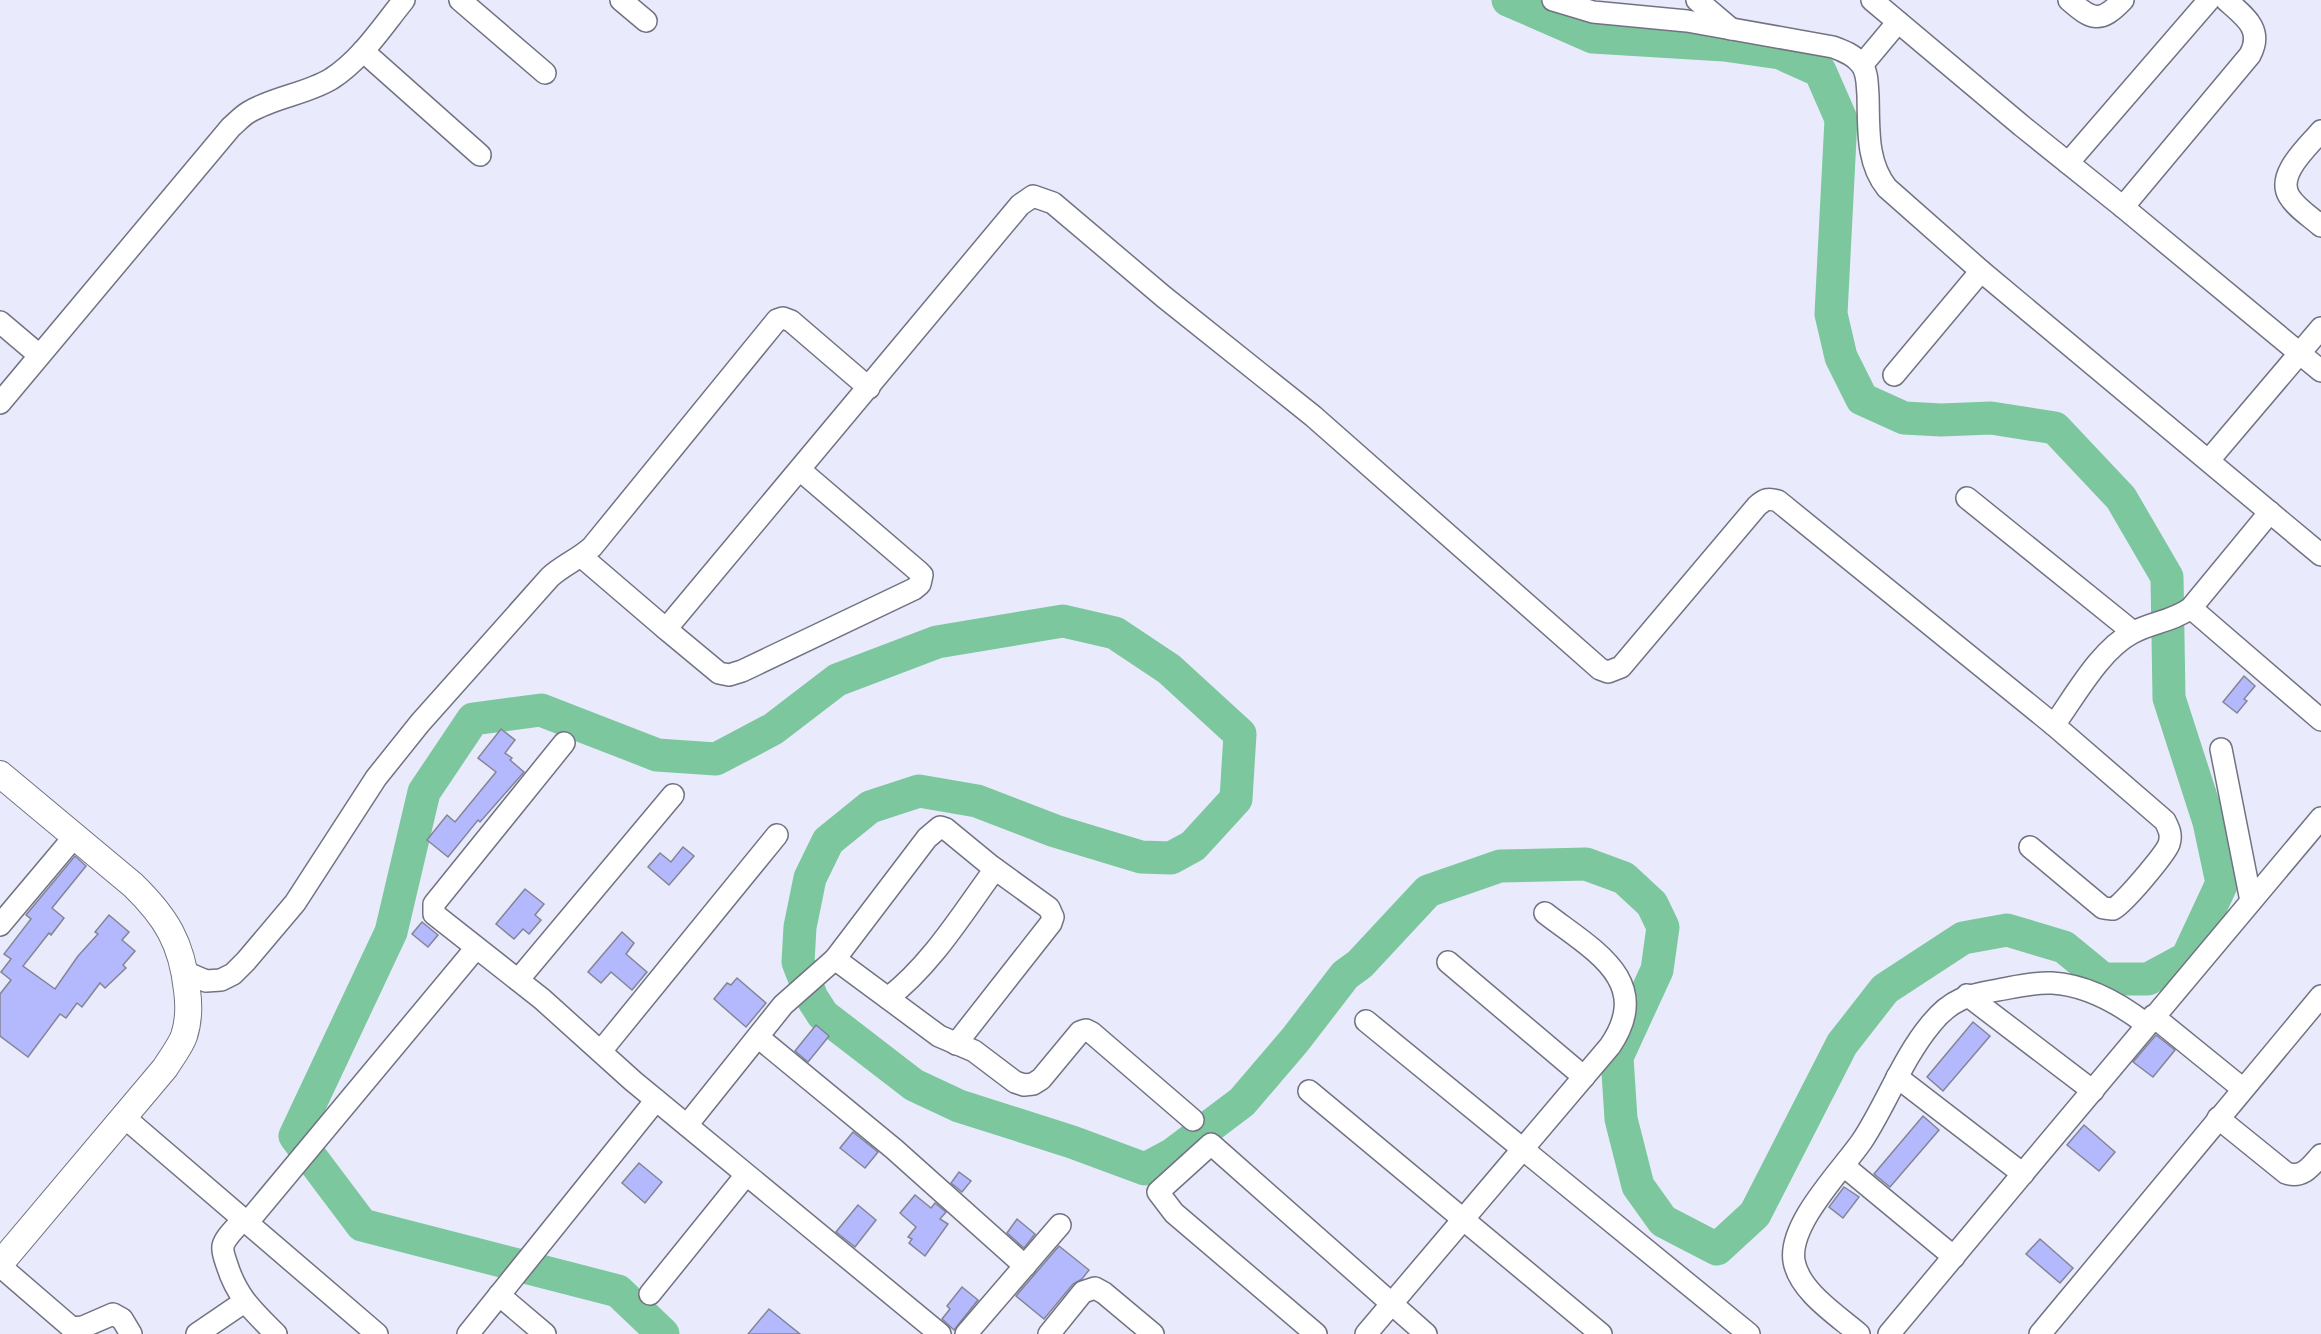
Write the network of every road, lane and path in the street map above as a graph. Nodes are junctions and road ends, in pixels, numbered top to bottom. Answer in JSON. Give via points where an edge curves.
{"nodes":[{"id":1,"x":404,"y":0,"type":"edge"},
{"id":2,"x":460,"y":0,"type":"edge"},
{"id":3,"x":621,"y":0,"type":"edge"},
{"id":4,"x":1553,"y":0,"type":"edge"},
{"id":5,"x":1697,"y":0,"type":"edge"},
{"id":6,"x":1872,"y":0,"type":"edge"},
{"id":7,"x":2068,"y":0,"type":"edge"},
{"id":8,"x":2123,"y":0,"type":"edge"},
{"id":9,"x":2209,"y":0,"type":"edge"},
{"id":10,"x":2226,"y":0,"type":"edge"},
{"id":11,"x":646,"y":21,"type":"dead end"},
{"id":12,"x":1898,"y":22,"type":"junction"},
{"id":13,"x":1731,"y":29,"type":"junction"},
{"id":14,"x":363,"y":51,"type":"junction"},
{"id":15,"x":1862,"y":64,"type":"junction"},
{"id":16,"x":545,"y":73,"type":"dead end"},
{"id":17,"x":2321,"y":131,"type":"edge"},
{"id":18,"x":480,"y":155,"type":"dead end"},
{"id":19,"x":2068,"y":163,"type":"junction"},
{"id":20,"x":2123,"y":207,"type":"junction"},
{"id":21,"x":2321,"y":226,"type":"edge"},
{"id":22,"x":1981,"y":271,"type":"junction"},
{"id":23,"x":0,"y":322,"type":"edge"},
{"id":24,"x":2321,"y":327,"type":"edge"},
{"id":25,"x":2300,"y":353,"type":"junction"},
{"id":26,"x":39,"y":355,"type":"junction"},
{"id":27,"x":2321,"y":371,"type":"edge"},
{"id":28,"x":1894,"y":375,"type":"dead end"},
{"id":29,"x":869,"y":388,"type":"junction"},
{"id":30,"x":0,"y":403,"type":"edge"},
{"id":31,"x":2209,"y":460,"type":"junction"},
{"id":32,"x":800,"y":470,"type":"junction"},
{"id":33,"x":1967,"y":498,"type":"dead end"},
{"id":34,"x":2270,"y":512,"type":"junction"},
{"id":35,"x":2321,"y":555,"type":"edge"},
{"id":36,"x":582,"y":556,"type":"junction"},
{"id":37,"x":2176,"y":616,"type":"junction"},
{"id":38,"x":666,"y":629,"type":"junction"},
{"id":39,"x":2133,"y":632,"type":"junction"},
{"id":40,"x":2321,"y":720,"type":"edge"},
{"id":41,"x":2054,"y":725,"type":"junction"},
{"id":42,"x":564,"y":743,"type":"dead end"},
{"id":43,"x":2221,"y":749,"type":"dead end"},
{"id":44,"x":0,"y":774,"type":"edge"},
{"id":45,"x":673,"y":795,"type":"dead end"},
{"id":46,"x":2321,"y":818,"type":"edge"},
{"id":47,"x":777,"y":835,"type":"dead end"},
{"id":48,"x":74,"y":837,"type":"junction"},
{"id":49,"x":2030,"y":847,"type":"dead end"},
{"id":50,"x":995,"y":869,"type":"junction"},
{"id":51,"x":2251,"y":901,"type":"junction"},
{"id":52,"x":1545,"y":913,"type":"dead end"},
{"id":53,"x":0,"y":925,"type":"edge"},
{"id":54,"x":476,"y":948,"type":"junction"},
{"id":55,"x":835,"y":959,"type":"junction"},
{"id":56,"x":1448,"y":962,"type":"dead end"},
{"id":57,"x":185,"y":972,"type":"junction"},
{"id":58,"x":518,"y":980,"type":"junction"},
{"id":59,"x":1967,"y":995,"type":"junction"},
{"id":60,"x":2321,"y":996,"type":"edge"},
{"id":61,"x":888,"y":998,"type":"junction"},
{"id":62,"x":2150,"y":1020,"type":"junction"},
{"id":63,"x":1366,"y":1021,"type":"dead end"},
{"id":64,"x":758,"y":1037,"type":"junction"},
{"id":65,"x":956,"y":1044,"type":"junction"},
{"id":66,"x":601,"y":1051,"type":"junction"},
{"id":67,"x":1584,"y":1077,"type":"junction"},
{"id":68,"x":1898,"y":1077,"type":"junction"},
{"id":69,"x":2243,"y":1089,"type":"junction"},
{"id":70,"x":2092,"y":1091,"type":"junction"},
{"id":71,"x":1309,"y":1092,"type":"dead end"},
{"id":72,"x":656,"y":1100,"type":"junction"},
{"id":73,"x":124,"y":1117,"type":"junction"},
{"id":74,"x":2218,"y":1118,"type":"junction"},
{"id":75,"x":1193,"y":1120,"type":"dead end"},
{"id":76,"x":687,"y":1125,"type":"junction"},
{"id":77,"x":1523,"y":1148,"type":"junction"},
{"id":78,"x":2321,"y":1155,"type":"edge"},
{"id":79,"x":1844,"y":1166,"type":"junction"},
{"id":80,"x":2023,"y":1174,"type":"junction"},
{"id":81,"x":746,"y":1175,"type":"junction"},
{"id":82,"x":1463,"y":1219,"type":"junction"},
{"id":83,"x":245,"y":1221,"type":"junction"},
{"id":84,"x":1060,"y":1225,"type":"dead end"},
{"id":85,"x":1954,"y":1257,"type":"junction"},
{"id":86,"x":0,"y":1265,"type":"edge"},
{"id":87,"x":1025,"y":1266,"type":"junction"},
{"id":88,"x":500,"y":1294,"type":"junction"},
{"id":89,"x":650,"y":1294,"type":"dead end"},
{"id":90,"x":244,"y":1302,"type":"junction"},
{"id":91,"x":1391,"y":1304,"type":"junction"},
{"id":92,"x":131,"y":1334,"type":"edge"},
{"id":93,"x":197,"y":1334,"type":"edge"},
{"id":94,"x":276,"y":1334,"type":"edge"},
{"id":95,"x":377,"y":1334,"type":"edge"},
{"id":96,"x":468,"y":1334,"type":"edge"},
{"id":97,"x":545,"y":1334,"type":"edge"},
{"id":98,"x":940,"y":1334,"type":"edge"},
{"id":99,"x":966,"y":1334,"type":"edge"},
{"id":100,"x":1049,"y":1334,"type":"edge"},
{"id":101,"x":1154,"y":1334,"type":"edge"},
{"id":102,"x":1316,"y":1334,"type":"edge"},
{"id":103,"x":1366,"y":1334,"type":"edge"},
{"id":104,"x":1426,"y":1334,"type":"edge"},
{"id":105,"x":1601,"y":1334,"type":"edge"},
{"id":106,"x":1749,"y":1334,"type":"edge"},
{"id":107,"x":1859,"y":1334,"type":"edge"},
{"id":108,"x":1889,"y":1334,"type":"edge"},
{"id":109,"x":2040,"y":1334,"type":"edge"}],
"edges":[{"from":1,"to":14,"type":"street"},
{"from":2,"to":16,"type":"street"},
{"from":3,"to":11,"type":"street"},
{"from":4,"to":13,"type":"street","via":[[1593,12]]},
{"from":5,"to":13,"type":"street"},
{"from":6,"to":12,"type":"street"},
{"from":7,"to":8,"type":"street","via":[[2095,18],[2104,16]]},
{"from":9,"to":19,"type":"street"},
{"from":10,"to":20,"type":"street","via":[[2252,25],[2255,45]]},
{"from":12,"to":15,"type":"street"},
{"from":12,"to":19,"type":"street"},
{"from":13,"to":15,"type":"street","via":[[1833,47]]},
{"from":14,"to":18,"type":"street"},
{"from":14,"to":26,"type":"street","via":[[330,79],[248,112],[231,127]]},
{"from":15,"to":22,"type":"street","via":[[1877,176]]},
{"from":17,"to":21,"type":"street","via":[[2294,164],[2285,185],[2289,197]]},
{"from":19,"to":20,"type":"street"},
{"from":20,"to":25,"type":"street"},
{"from":22,"to":28,"type":"street"},
{"from":22,"to":31,"type":"street"},
{"from":23,"to":26,"type":"street"},
{"from":24,"to":25,"type":"street"},
{"from":25,"to":27,"type":"street"},
{"from":25,"to":31,"type":"street"},
{"from":26,"to":30,"type":"street"},
{"from":29,"to":32,"type":"street"},
{"from":29,"to":36,"type":"street","via":[[797,325],[783,318],[777,320]]},
{"from":29,"to":41,"type":"street","via":[[1020,205],[1033,196],[1042,198],[1313,416],[1600,669],[1608,672],[1621,667],[1758,506],[1770,499],[1778,501]]},
{"from":31,"to":34,"type":"street"},
{"from":32,"to":38,"type":"street"},
{"from":32,"to":38,"type":"street","via":[[918,571],[922,575],[920,584],[729,675],[711,668]]},
{"from":33,"to":39,"type":"street"},
{"from":34,"to":35,"type":"street"},
{"from":34,"to":37,"type":"street"},
{"from":36,"to":38,"type":"street"},
{"from":36,"to":57,"type":"street","via":[[561,566],[550,577],[420,723],[376,778],[295,903],[239,968],[221,980],[206,981]]},
{"from":37,"to":39,"type":"street"},
{"from":37,"to":40,"type":"street"},
{"from":39,"to":41,"type":"street","via":[[2104,656]]},
{"from":41,"to":49,"type":"street","via":[[2165,821],[2171,832],[2169,844],[2112,909],[2095,903]]},
{"from":42,"to":54,"type":"street","via":[[434,904],[434,914]]},
{"from":43,"to":51,"type":"street"},
{"from":44,"to":48,"type":"street"},
{"from":45,"to":58,"type":"street"},
{"from":46,"to":51,"type":"street"},
{"from":47,"to":66,"type":"street"},
{"from":48,"to":53,"type":"street"},
{"from":48,"to":57,"type":"street","via":[[151,902],[179,946]]},
{"from":50,"to":55,"type":"street","via":[[946,829],[934,830]]},
{"from":50,"to":61,"type":"street","via":[[924,966]]},
{"from":50,"to":65,"type":"street","via":[[1049,908],[1053,917]]},
{"from":51,"to":62,"type":"street"},
{"from":52,"to":67,"type":"street","via":[[1600,956],[1625,990],[1627,1008],[1621,1030]]},
{"from":54,"to":58,"type":"street"},
{"from":54,"to":83,"type":"street","via":[[311,1149]]},
{"from":55,"to":61,"type":"street"},
{"from":55,"to":64,"type":"street","via":[[795,993]]},
{"from":56,"to":67,"type":"street"},
{"from":57,"to":73,"type":"street","via":[[189,1007],[184,1036],[165,1068]]},
{"from":58,"to":66,"type":"street"},
{"from":59,"to":62,"type":"street","via":[[2053,983],[2113,1001]]},
{"from":59,"to":68,"type":"street","via":[[1932,1022]]},
{"from":59,"to":70,"type":"street"},
{"from":60,"to":69,"type":"street"},
{"from":61,"to":65,"type":"street"},
{"from":62,"to":69,"type":"street"},
{"from":62,"to":70,"type":"street"},
{"from":63,"to":77,"type":"street"},
{"from":64,"to":76,"type":"street"},
{"from":64,"to":87,"type":"street","via":[[894,1149]]},
{"from":65,"to":75,"type":"street","via":[[974,1051],[1024,1085],[1041,1079],[1076,1036],[1086,1030]]},
{"from":66,"to":72,"type":"street"},
{"from":67,"to":77,"type":"street"},
{"from":68,"to":79,"type":"street"},
{"from":68,"to":80,"type":"street"},
{"from":69,"to":74,"type":"street"},
{"from":70,"to":80,"type":"street"},
{"from":71,"to":82,"type":"street"},
{"from":72,"to":76,"type":"street"},
{"from":72,"to":88,"type":"street"},
{"from":73,"to":83,"type":"street"},
{"from":73,"to":86,"type":"street"},
{"from":74,"to":78,"type":"street","via":[[2286,1173],[2300,1175]]},
{"from":74,"to":109,"type":"street"},
{"from":76,"to":81,"type":"street"},
{"from":77,"to":82,"type":"street"},
{"from":77,"to":106,"type":"street"},
{"from":79,"to":85,"type":"street"},
{"from":79,"to":107,"type":"street","via":[[1805,1218],[1794,1244],[1793,1260],[1807,1289]]},
{"from":80,"to":85,"type":"street"},
{"from":81,"to":89,"type":"street"},
{"from":81,"to":98,"type":"street"},
{"from":82,"to":91,"type":"street"},
{"from":82,"to":105,"type":"street"},
{"from":83,"to":90,"type":"street","via":[[223,1249]]},
{"from":83,"to":95,"type":"street"},
{"from":84,"to":87,"type":"street"},
{"from":85,"to":108,"type":"street"},
{"from":86,"to":92,"type":"street","via":[[72,1328],[113,1314],[122,1319]]},
{"from":87,"to":99,"type":"street"},
{"from":88,"to":96,"type":"street"},
{"from":88,"to":97,"type":"street"},
{"from":90,"to":93,"type":"street"},
{"from":90,"to":94,"type":"street"},
{"from":91,"to":102,"type":"street","via":[[1211,1144],[1158,1192],[1174,1213]]},
{"from":91,"to":103,"type":"street"},
{"from":91,"to":104,"type":"street"},
{"from":100,"to":101,"type":"street","via":[[1083,1292],[1095,1288]]}]}
